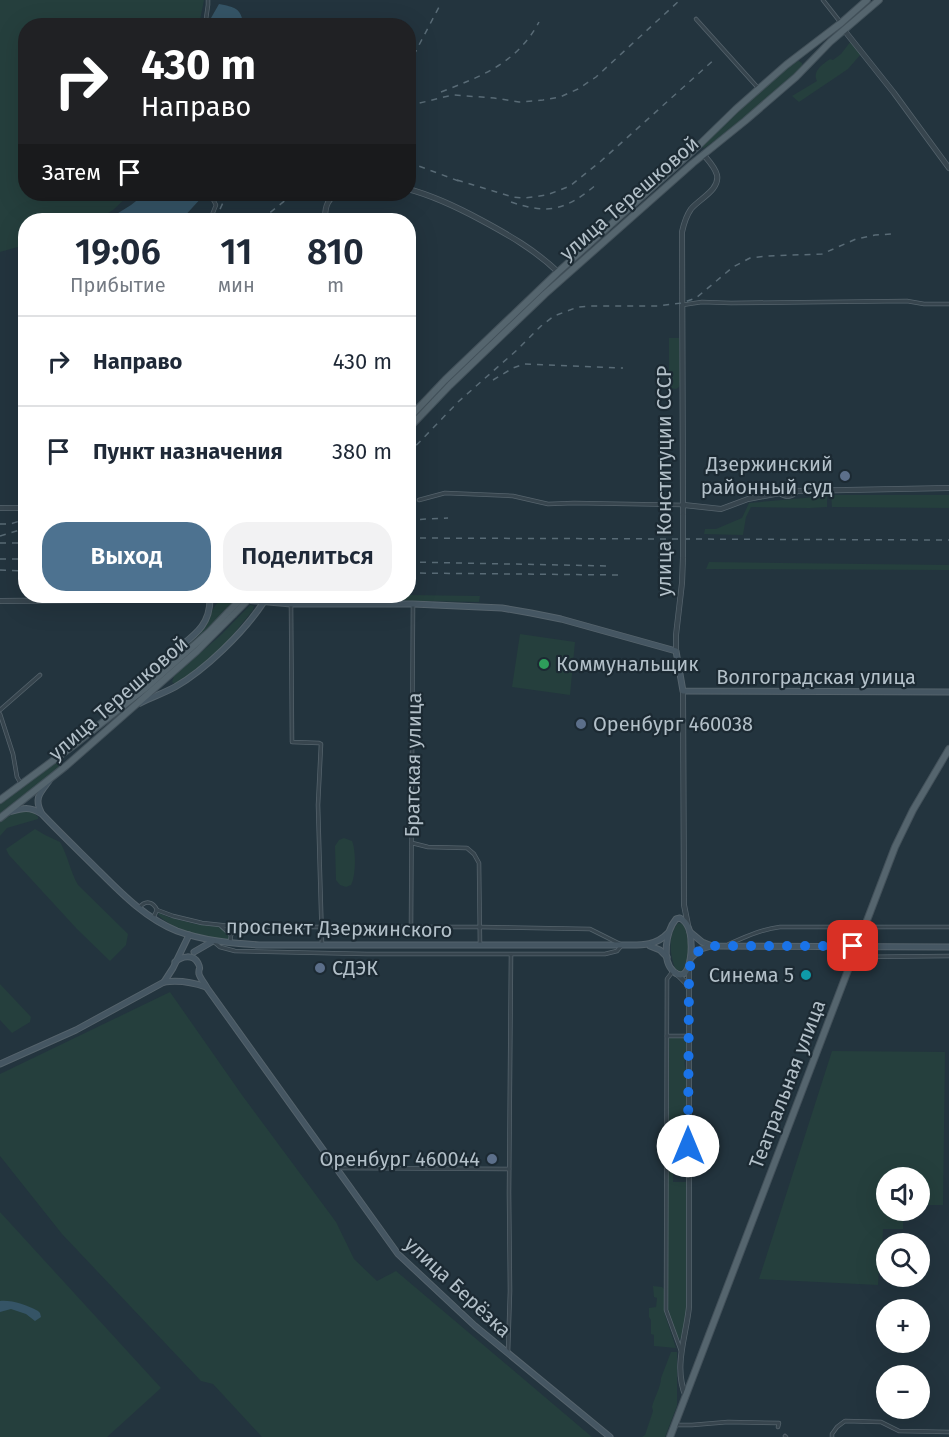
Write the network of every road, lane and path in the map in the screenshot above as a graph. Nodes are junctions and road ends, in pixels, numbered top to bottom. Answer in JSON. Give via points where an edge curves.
{"nodes":[{"id":1,"x":208,"y":0,"type":"edge"},
{"id":2,"x":823,"y":0,"type":"edge"},
{"id":3,"x":867,"y":0,"type":"edge"},
{"id":4,"x":877,"y":1,"type":"edge"},
{"id":5,"x":206,"y":18,"type":"edge"},
{"id":6,"x":696,"y":19,"type":"dead end"},
{"id":7,"x":841,"y":22,"type":"junction"},
{"id":8,"x":844,"y":30,"type":"junction"},
{"id":9,"x":809,"y":48,"type":"junction"},
{"id":10,"x":816,"y":57,"type":"junction"},
{"id":11,"x":796,"y":58,"type":"junction"},
{"id":12,"x":806,"y":67,"type":"junction"},
{"id":13,"x":759,"y":89,"type":"junction"},
{"id":14,"x":697,"y":147,"type":"junction"},
{"id":15,"x":703,"y":154,"type":"junction"},
{"id":16,"x":949,"y":168,"type":"edge"},
{"id":17,"x":416,"y":191,"type":"edge"},
{"id":18,"x":560,"y":275,"type":"junction"},
{"id":19,"x":949,"y":304,"type":"edge"},
{"id":20,"x":682,"y":305,"type":"junction"},
{"id":21,"x":475,"y":356,"type":"junction"},
{"id":22,"x":416,"y":411,"type":"edge"},
{"id":23,"x":416,"y":420,"type":"edge"},
{"id":24,"x":949,"y":488,"type":"edge"},
{"id":25,"x":795,"y":491,"type":"junction"},
{"id":26,"x":780,"y":493,"type":"junction"},
{"id":27,"x":419,"y":500,"type":"dead end"},
{"id":28,"x":684,"y":506,"type":"junction"},
{"id":29,"x":0,"y":508,"type":"edge"},
{"id":30,"x":18,"y":508,"type":"edge"},
{"id":31,"x":0,"y":602,"type":"edge"},
{"id":32,"x":18,"y":602,"type":"edge"},
{"id":33,"x":210,"y":603,"type":"edge"},
{"id":34,"x":239,"y":603,"type":"edge"},
{"id":35,"x":243,"y":603,"type":"edge"},
{"id":36,"x":262,"y":603,"type":"joint"},
{"id":37,"x":291,"y":604,"type":"junction"},
{"id":38,"x":413,"y":604,"type":"junction"},
{"id":39,"x":231,"y":613,"type":"junction"},
{"id":40,"x":676,"y":651,"type":"junction"},
{"id":41,"x":162,"y":663,"type":"junction"},
{"id":42,"x":168,"y":673,"type":"junction"},
{"id":43,"x":40,"y":675,"type":"dead end"},
{"id":44,"x":175,"y":687,"type":"junction"},
{"id":45,"x":683,"y":691,"type":"junction"},
{"id":46,"x":949,"y":692,"type":"edge"},
{"id":47,"x":134,"y":702,"type":"junction"},
{"id":48,"x":126,"y":709,"type":"junction"},
{"id":49,"x":0,"y":712,"type":"edge"},
{"id":50,"x":949,"y":749,"type":"edge"},
{"id":51,"x":58,"y":757,"type":"junction"},
{"id":52,"x":66,"y":766,"type":"junction"},
{"id":53,"x":50,"y":780,"type":"junction"},
{"id":54,"x":21,"y":784,"type":"junction"},
{"id":55,"x":0,"y":800,"type":"edge"},
{"id":56,"x":8,"y":813,"type":"junction"},
{"id":57,"x":42,"y":814,"type":"junction"},
{"id":58,"x":0,"y":818,"type":"edge"},
{"id":59,"x":412,"y":843,"type":"junction"},
{"id":60,"x":684,"y":905,"type":"junction"},
{"id":61,"x":139,"y":908,"type":"junction"},
{"id":62,"x":157,"y":910,"type":"junction"},
{"id":63,"x":153,"y":918,"type":"junction"},
{"id":64,"x":676,"y":919,"type":"junction"},
{"id":65,"x":220,"y":926,"type":"junction"},
{"id":66,"x":411,"y":926,"type":"junction"},
{"id":67,"x":239,"y":927,"type":"junction"},
{"id":68,"x":322,"y":927,"type":"junction"},
{"id":69,"x":480,"y":927,"type":"junction"},
{"id":70,"x":864,"y":927,"type":"junction"},
{"id":71,"x":949,"y":927,"type":"edge"},
{"id":72,"x":689,"y":929,"type":"junction"},
{"id":73,"x":668,"y":933,"type":"junction"},
{"id":74,"x":189,"y":935,"type":"junction"},
{"id":75,"x":231,"y":935,"type":"junction"},
{"id":76,"x":199,"y":938,"type":"junction"},
{"id":77,"x":213,"y":941,"type":"junction"},
{"id":78,"x":230,"y":943,"type":"junction"},
{"id":79,"x":427,"y":945,"type":"junction"},
{"id":80,"x":480,"y":945,"type":"junction"},
{"id":81,"x":622,"y":945,"type":"junction"},
{"id":82,"x":645,"y":945,"type":"junction"},
{"id":83,"x":322,"y":946,"type":"junction"},
{"id":84,"x":712,"y":946,"type":"junction"},
{"id":85,"x":726,"y":946,"type":"junction"},
{"id":86,"x":857,"y":946,"type":"junction"},
{"id":87,"x":949,"y":947,"type":"edge"},
{"id":88,"x":427,"y":954,"type":"junction"},
{"id":89,"x":193,"y":955,"type":"junction"},
{"id":90,"x":511,"y":955,"type":"junction"},
{"id":91,"x":949,"y":956,"type":"edge"},
{"id":92,"x":667,"y":957,"type":"junction"},
{"id":93,"x":853,"y":957,"type":"junction"},
{"id":94,"x":690,"y":961,"type":"junction"},
{"id":95,"x":176,"y":962,"type":"junction"},
{"id":96,"x":173,"y":969,"type":"junction"},
{"id":97,"x":674,"y":972,"type":"junction"},
{"id":98,"x":199,"y":974,"type":"junction"},
{"id":99,"x":178,"y":980,"type":"junction"},
{"id":100,"x":164,"y":982,"type":"junction"},
{"id":101,"x":191,"y":983,"type":"junction"},
{"id":102,"x":207,"y":988,"type":"junction"},
{"id":103,"x":689,"y":990,"type":"junction"},
{"id":104,"x":667,"y":1036,"type":"junction"},
{"id":105,"x":689,"y":1036,"type":"junction"},
{"id":106,"x":0,"y":1064,"type":"edge"},
{"id":107,"x":666,"y":1165,"type":"junction"},
{"id":108,"x":688,"y":1166,"type":"junction"},
{"id":109,"x":336,"y":1168,"type":"junction"},
{"id":110,"x":510,"y":1169,"type":"junction"},
{"id":111,"x":681,"y":1351,"type":"junction"},
{"id":112,"x":508,"y":1353,"type":"junction"},
{"id":113,"x":686,"y":1397,"type":"junction"},
{"id":114,"x":675,"y":1425,"type":"junction"},
{"id":115,"x":778,"y":1427,"type":"dead end"},
{"id":116,"x":949,"y":1432,"type":"edge"},
{"id":117,"x":610,"y":1437,"type":"edge"},
{"id":118,"x":670,"y":1437,"type":"edge"},
{"id":119,"x":832,"y":1437,"type":"edge"}],
"edges":[{"from":1,"to":5,"type":"street"},
{"from":2,"to":7,"type":"street"},
{"from":3,"to":7,"type":"main road","name":"улица Терешковой"},
{"from":4,"to":8,"type":"main road","name":"улица Терешковой"},
{"from":6,"to":13,"type":"street"},
{"from":7,"to":9,"type":"main road","name":"улица Терешковой"},
{"from":8,"to":10,"type":"main road","name":"улица Терешковой"},
{"from":8,"to":16,"type":"street"},
{"from":9,"to":10,"type":"main road","via":[[809,54]]},
{"from":9,"to":11,"type":"main road","name":"улица Терешковой"},
{"from":10,"to":12,"type":"main road","name":"улица Терешковой"},
{"from":11,"to":12,"type":"main road","via":[[803,58]]},
{"from":11,"to":13,"type":"main road","name":"улица Терешковой"},
{"from":12,"to":15,"type":"main road","name":"улица Терешковой"},
{"from":13,"to":14,"type":"main road","name":"улица Терешковой"},
{"from":14,"to":15,"type":"main road","name":"улица Конституции СССР"},
{"from":14,"to":18,"type":"main road","name":"улица Терешковой"},
{"from":15,"to":18,"type":"main road","name":"улица Терешковой"},
{"from":15,"to":20,"type":"street","name":"улица Конституции СССР","via":[[717,178],[684,224]]},
{"from":17,"to":18,"type":"street","via":[[495,227],[532,249]]},
{"from":18,"to":21,"type":"main road","name":"улица Терешковой"},
{"from":19,"to":20,"type":"street","via":[[907,301]]},
{"from":20,"to":28,"type":"street","name":"улица Конституции СССР"},
{"from":21,"to":22,"type":"main road","name":"улица Терешковой"},
{"from":21,"to":23,"type":"main road","name":"улица Терешковой"},
{"from":24,"to":25,"type":"street"},
{"from":25,"to":26,"type":"street","via":[[789,496]]},
{"from":25,"to":26,"type":"street","via":[[786,485]]},
{"from":26,"to":28,"type":"street","via":[[748,498],[721,509]]},
{"from":27,"to":28,"type":"street","via":[[445,493],[513,496],[548,504]]},
{"from":28,"to":40,"type":"street","name":"улица Конституции СССР","bridge":true},
{"from":29,"to":30,"type":"street"},
{"from":31,"to":32,"type":"street"},
{"from":33,"to":41,"type":"main road","via":[[202,627]]},
{"from":34,"to":39,"type":"main road","name":"улица Терешковой","bridge":true},
{"from":35,"to":39,"type":"main road","name":"улица Терешковой","bridge":true},
{"from":36,"to":37,"type":"main road"},
{"from":36,"to":44,"type":"main road","via":[[226,647]]},
{"from":37,"to":38,"type":"main road"},
{"from":37,"to":68,"type":"street","via":[[292,742],[321,744],[318,804]]},
{"from":38,"to":40,"type":"main road","via":[[492,607],[531,613]]},
{"from":38,"to":59,"type":"street","name":"Братская улица"},
{"from":39,"to":42,"type":"main road","name":"улица Терешковой"},
{"from":40,"to":45,"type":"main road","name":"улица Конституции СССР"},
{"from":41,"to":42,"type":"main road"},
{"from":41,"to":47,"type":"main road","via":[[136,691]]},
{"from":42,"to":44,"type":"main road"},
{"from":42,"to":47,"type":"main road","name":"улица Терешковой"},
{"from":43,"to":49,"type":"street"},
{"from":44,"to":47,"type":"main road"},
{"from":45,"to":46,"type":"main road","name":"Волгоградская улица"},
{"from":45,"to":60,"type":"street","name":"улица Конституции СССР"},
{"from":47,"to":48,"type":"main road","name":"улица Терешковой"},
{"from":48,"to":51,"type":"main road","name":"улица Терешковой"},
{"from":48,"to":52,"type":"main road","name":"улица Терешковой"},
{"from":49,"to":54,"type":"street"},
{"from":50,"to":70,"type":"main road","name":"Театральная улица","via":[[903,828]]},
{"from":51,"to":52,"type":"main road"},
{"from":51,"to":54,"type":"main road","name":"улица Терешковой"},
{"from":52,"to":53,"type":"main road","name":"улица Терешковой"},
{"from":53,"to":56,"type":"main road","name":"улица Терешковой"},
{"from":53,"to":57,"type":"main road","via":[[37,804]]},
{"from":54,"to":55,"type":"main road","name":"улица Терешковой"},
{"from":56,"to":57,"type":"main road","via":[[27,808]]},
{"from":56,"to":58,"type":"main road","name":"улица Терешковой"},
{"from":57,"to":61,"type":"main road","name":"проспект Дзержинского"},
{"from":59,"to":66,"type":"street","name":"Братская улица"},
{"from":59,"to":69,"type":"street","via":[[466,848],[474,854],[479,863]]},
{"from":60,"to":64,"type":"street"},
{"from":60,"to":72,"type":"street","name":"улица Конституции СССР"},
{"from":61,"to":62,"type":"street","via":[[148,902]]},
{"from":61,"to":63,"type":"main road","name":"проспект Дзержинского"},
{"from":62,"to":63,"type":"street"},
{"from":62,"to":65,"type":"street"},
{"from":63,"to":74,"type":"main road","name":"проспект Дзержинского"},
{"from":64,"to":72,"type":"main road","via":[[683,919]]},
{"from":64,"to":73,"type":"main road"},
{"from":65,"to":67,"type":"street"},
{"from":65,"to":75,"type":"street"},
{"from":66,"to":68,"type":"street"},
{"from":66,"to":69,"type":"street"},
{"from":67,"to":68,"type":"street"},
{"from":67,"to":75,"type":"street"},
{"from":68,"to":83,"type":"street"},
{"from":69,"to":80,"type":"street"},
{"from":69,"to":81,"type":"street","via":[[590,928]]},
{"from":70,"to":71,"type":"street"},
{"from":70,"to":85,"type":"street","via":[[775,927]]},
{"from":70,"to":86,"type":"main road","name":"Театральная улица"},
{"from":72,"to":84,"type":"main road"},
{"from":72,"to":94,"type":"main road"},
{"from":73,"to":82,"type":"main road","name":"проспект Дзержинского","via":[[656,943]]},
{"from":73,"to":92,"type":"main road"},
{"from":74,"to":76,"type":"main road","name":"проспект Дзержинского"},
{"from":74,"to":95,"type":"main road"},
{"from":75,"to":78,"type":"street"},
{"from":76,"to":77,"type":"main road","name":"проспект Дзержинского"},
{"from":76,"to":89,"type":"main road"},
{"from":77,"to":78,"type":"main road","name":"проспект Дзержинского"},
{"from":77,"to":88,"type":"street","via":[[235,951]]},
{"from":77,"to":89,"type":"main road"},
{"from":78,"to":83,"type":"main road","name":"проспект Дзержинского"},
{"from":79,"to":80,"type":"main road","name":"проспект Дзержинского"},
{"from":79,"to":83,"type":"main road","name":"проспект Дзержинского"},
{"from":79,"to":88,"type":"street"},
{"from":80,"to":81,"type":"main road","name":"проспект Дзержинского"},
{"from":81,"to":82,"type":"main road","name":"проспект Дзержинского"},
{"from":81,"to":90,"type":"street","via":[[605,954]]},
{"from":82,"to":92,"type":"main road","name":"проспект Дзержинского"},
{"from":84,"to":85,"type":"main road"},
{"from":84,"to":94,"type":"main road","via":[[701,949]]},
{"from":85,"to":86,"type":"main road"},
{"from":86,"to":87,"type":"main road"},
{"from":86,"to":93,"type":"main road","name":"Театральная улица"},
{"from":88,"to":90,"type":"street"},
{"from":89,"to":95,"type":"main road"},
{"from":89,"to":98,"type":"main road"},
{"from":90,"to":110,"type":"street"},
{"from":91,"to":93,"type":"street"},
{"from":92,"to":97,"type":"main road"},
{"from":93,"to":113,"type":"main road","name":"Театральная улица"},
{"from":94,"to":97,"type":"main road","via":[[685,972]]},
{"from":94,"to":103,"type":"street"},
{"from":95,"to":96,"type":"main road"},
{"from":96,"to":99,"type":"main road"},
{"from":96,"to":100,"type":"main road"},
{"from":97,"to":103,"type":"street"},
{"from":97,"to":104,"type":"street","via":[[667,979]]},
{"from":98,"to":101,"type":"main road"},
{"from":98,"to":102,"type":"main road","name":"улица Берёзка"},
{"from":99,"to":100,"type":"main road"},
{"from":99,"to":101,"type":"main road"},
{"from":100,"to":106,"type":"main road","via":[[67,1034]]},
{"from":101,"to":102,"type":"main road"},
{"from":102,"to":109,"type":"main road","name":"улица Берёзка"},
{"from":103,"to":105,"type":"street"},
{"from":104,"to":105,"type":"street"},
{"from":104,"to":107,"type":"street"},
{"from":105,"to":108,"type":"street"},
{"from":107,"to":108,"type":"street"},
{"from":107,"to":111,"type":"street","via":[[666,1310]]},
{"from":108,"to":111,"type":"street","via":[[688,1307]]},
{"from":109,"to":110,"type":"street"},
{"from":109,"to":112,"type":"main road","name":"улица Берёзка","via":[[398,1254]]},
{"from":110,"to":112,"type":"street"},
{"from":111,"to":113,"type":"street"},
{"from":112,"to":117,"type":"main road","name":"улица Берёзка"},
{"from":113,"to":114,"type":"main road","name":"Театральная улица"},
{"from":114,"to":115,"type":"street","via":[[758,1422],[779,1423]]},
{"from":114,"to":118,"type":"main road","name":"Театральная улица"},
{"from":116,"to":119,"type":"street","via":[[899,1431],[881,1422],[845,1421],[837,1426]]}]}
